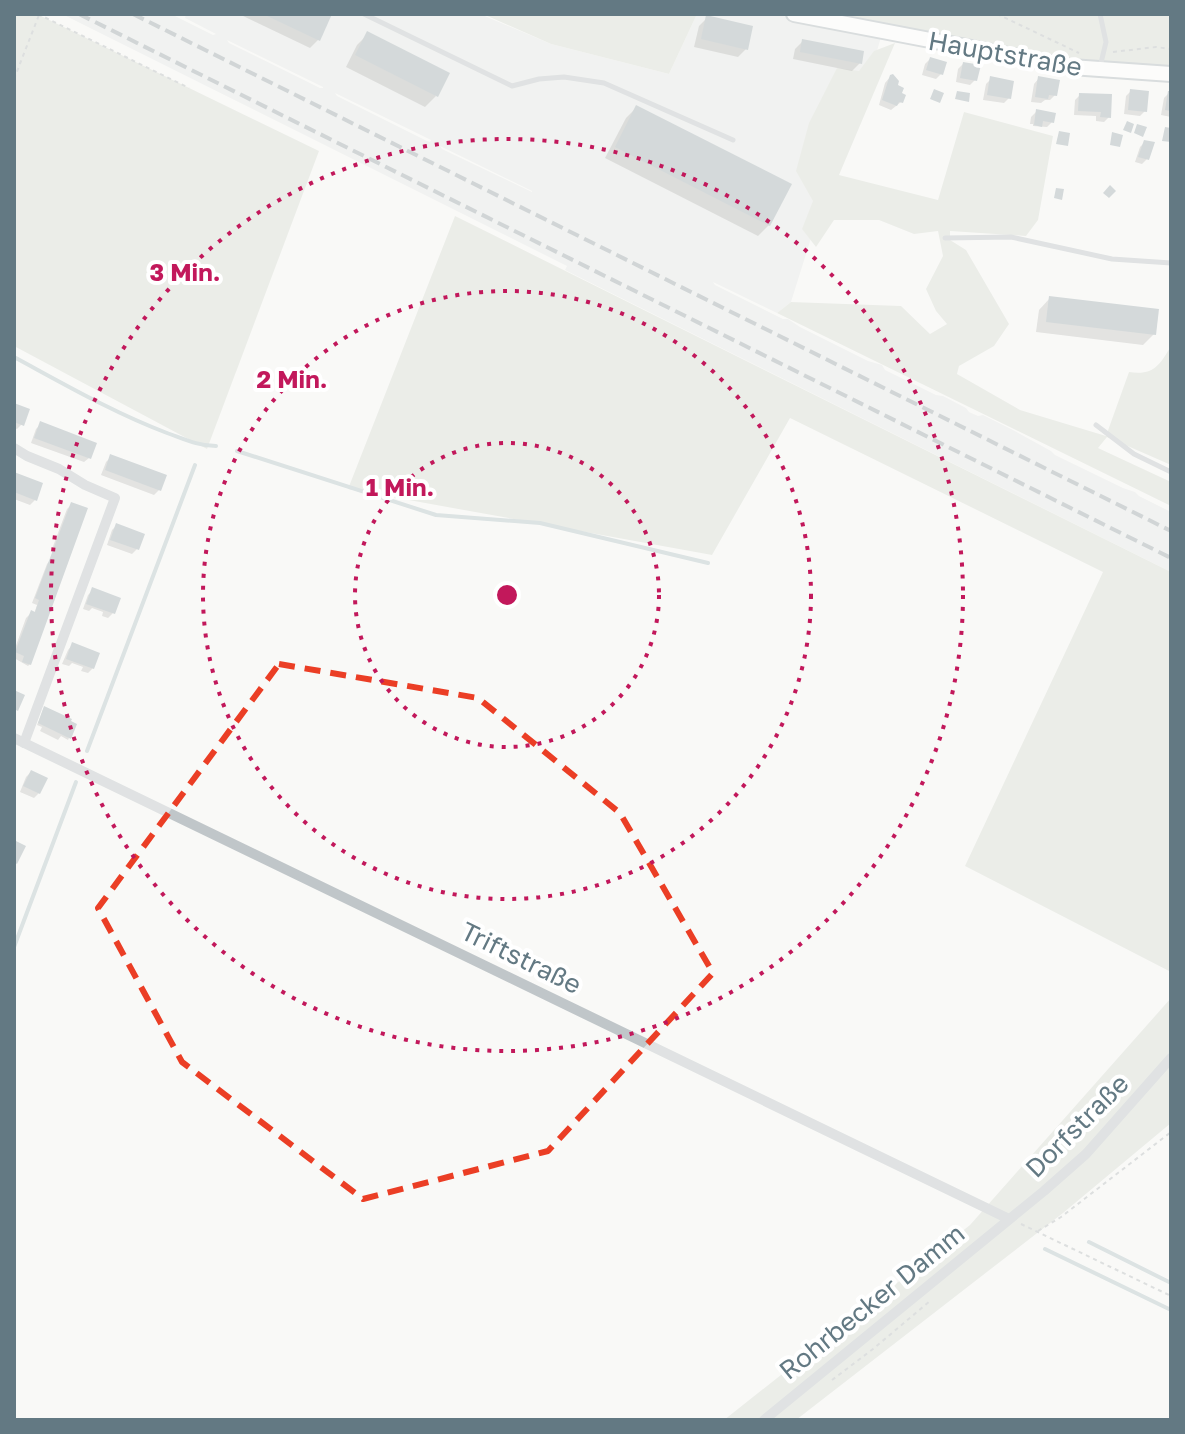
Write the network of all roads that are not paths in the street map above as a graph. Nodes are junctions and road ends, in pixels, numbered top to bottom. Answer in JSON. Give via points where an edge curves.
{"nodes":[{"id":1,"x":364,"y":14,"type":"edge"},
{"id":2,"x":794,"y":14,"type":"edge"},
{"id":3,"x":1100,"y":14,"type":"edge"},
{"id":4,"x":1098,"y":70,"type":"junction"},
{"id":5,"x":1171,"y":74,"type":"edge"},
{"id":6,"x":733,"y":140,"type":"dead end"},
{"id":7,"x":945,"y":238,"type":"dead end"},
{"id":8,"x":1171,"y":263,"type":"edge"},
{"id":9,"x":1096,"y":425,"type":"dead end"},
{"id":10,"x":14,"y":448,"type":"edge"},
{"id":11,"x":1171,"y":472,"type":"edge"},
{"id":12,"x":19,"y":740,"type":"edge"},
{"id":13,"x":1171,"y":1058,"type":"edge"},
{"id":14,"x":1009,"y":1219,"type":"junction"},
{"id":15,"x":764,"y":1420,"type":"edge"}],
"edges":[{"from":1,"to":6,"type":"lane","via":[[512,86],[564,77],[604,83]]},
{"from":2,"to":4,"type":"street","name":"Hauptstraße"},
{"from":3,"to":4,"type":"lane","via":[[1106,42]]},
{"from":4,"to":5,"type":"street","name":"Hauptstraße"},
{"from":7,"to":8,"type":"lane","via":[[1011,237],[1112,259]]},
{"from":9,"to":11,"type":"lane","via":[[1134,454]]},
{"from":10,"to":12,"type":"street","via":[[115,498]]},
{"from":12,"to":14,"type":"street","name":"Triftstraße"},
{"from":13,"to":14,"type":"street","name":"Dorfstraße","via":[[1086,1154]]},
{"from":14,"to":15,"type":"street","name":"Rohrbecker Damm"}]}
